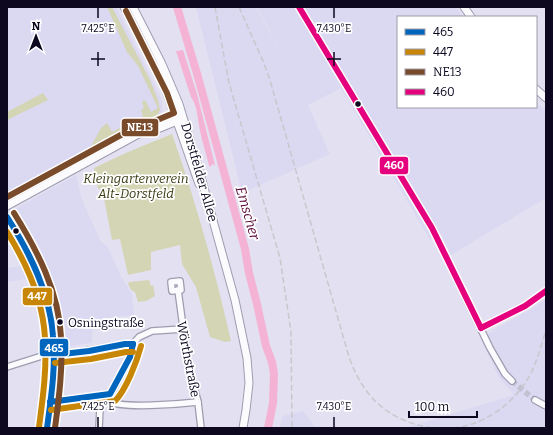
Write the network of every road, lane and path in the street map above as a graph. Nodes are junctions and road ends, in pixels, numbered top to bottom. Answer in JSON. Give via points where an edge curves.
{"nodes":[{"id":1,"x":124,"y":7,"type":"edge"},
{"id":2,"x":133,"y":7,"type":"edge"},
{"id":3,"x":299,"y":7,"type":"edge"},
{"id":4,"x":464,"y":7,"type":"edge"},
{"id":5,"x":470,"y":16,"type":"edge"},
{"id":6,"x":537,"y":90,"type":"edge"},
{"id":7,"x":546,"y":98,"type":"edge"},
{"id":8,"x":175,"y":114,"type":"junction"},
{"id":9,"x":183,"y":115,"type":"junction"},
{"id":10,"x":177,"y":121,"type":"junction"},
{"id":11,"x":134,"y":137,"type":"junction"},
{"id":12,"x":7,"y":206,"type":"edge"},
{"id":13,"x":7,"y":217,"type":"edge"},
{"id":14,"x":216,"y":229,"type":"junction"},
{"id":15,"x":178,"y":290,"type":"dead end"},
{"id":16,"x":546,"y":291,"type":"edge"},
{"id":17,"x":481,"y":328,"type":"junction"},
{"id":18,"x":183,"y":329,"type":"junction"},
{"id":19,"x":133,"y":344,"type":"junction"},
{"id":20,"x":54,"y":355,"type":"junction"},
{"id":21,"x":7,"y":367,"type":"edge"},
{"id":22,"x":512,"y":381,"type":"tunnel mouth"},
{"id":23,"x":105,"y":399,"type":"junction"},
{"id":24,"x":535,"y":400,"type":"tunnel mouth"},
{"id":25,"x":50,"y":402,"type":"junction"},
{"id":26,"x":198,"y":402,"type":"junction"},
{"id":27,"x":546,"y":406,"type":"edge"},
{"id":28,"x":47,"y":428,"type":"edge"},
{"id":29,"x":99,"y":428,"type":"edge"},
{"id":30,"x":200,"y":428,"type":"edge"},
{"id":31,"x":243,"y":428,"type":"edge"}],
"edges":[{"from":1,"to":8,"type":"main road","name":"Dorstfelder Allee","via":[[156,66]]},
{"from":2,"to":9,"type":"main road","name":"Dorstfelder Allee","via":[[174,90]]},
{"from":3,"to":17,"type":"street","via":[[432,228]]},
{"from":4,"to":5,"type":"main road"},
{"from":6,"to":7,"type":"main road"},
{"from":8,"to":9,"type":"main road"},
{"from":8,"to":10,"type":"main road","name":"Dorstfelder Allee"},
{"from":8,"to":11,"type":"main road"},
{"from":9,"to":10,"type":"main road"},
{"from":9,"to":14,"type":"main road","name":"Dorstfelder Allee"},
{"from":10,"to":11,"type":"main road"},
{"from":10,"to":14,"type":"main road","name":"Dorstfelder Allee"},
{"from":11,"to":12,"type":"main road"},
{"from":13,"to":20,"type":"main road","via":[[29,254],[42,283],[50,314]]},
{"from":14,"to":31,"type":"main road","name":"Dorstfelder Allee","via":[[247,358],[249,383]]},
{"from":15,"to":18,"type":"street","name":"Wörthstraße"},
{"from":16,"to":17,"type":"street","via":[[525,306]]},
{"from":17,"to":22,"type":"street","via":[[498,363]]},
{"from":18,"to":19,"type":"street","via":[[152,331],[139,337]]},
{"from":18,"to":26,"type":"street","name":"Wörthstraße","via":[[188,364]]},
{"from":19,"to":20,"type":"street"},
{"from":19,"to":23,"type":"street","via":[[130,357],[112,392]]},
{"from":20,"to":21,"type":"street","via":[[33,358]]},
{"from":20,"to":25,"type":"main road"},
{"from":23,"to":25,"type":"street","via":[[98,394]]},
{"from":23,"to":26,"type":"street","via":[[114,404],[139,405]]},
{"from":23,"to":29,"type":"street","via":[[100,408]]},
{"from":24,"to":27,"type":"street"},
{"from":25,"to":28,"type":"main road"},
{"from":26,"to":30,"type":"street","name":"Wörthstraße"}]}
